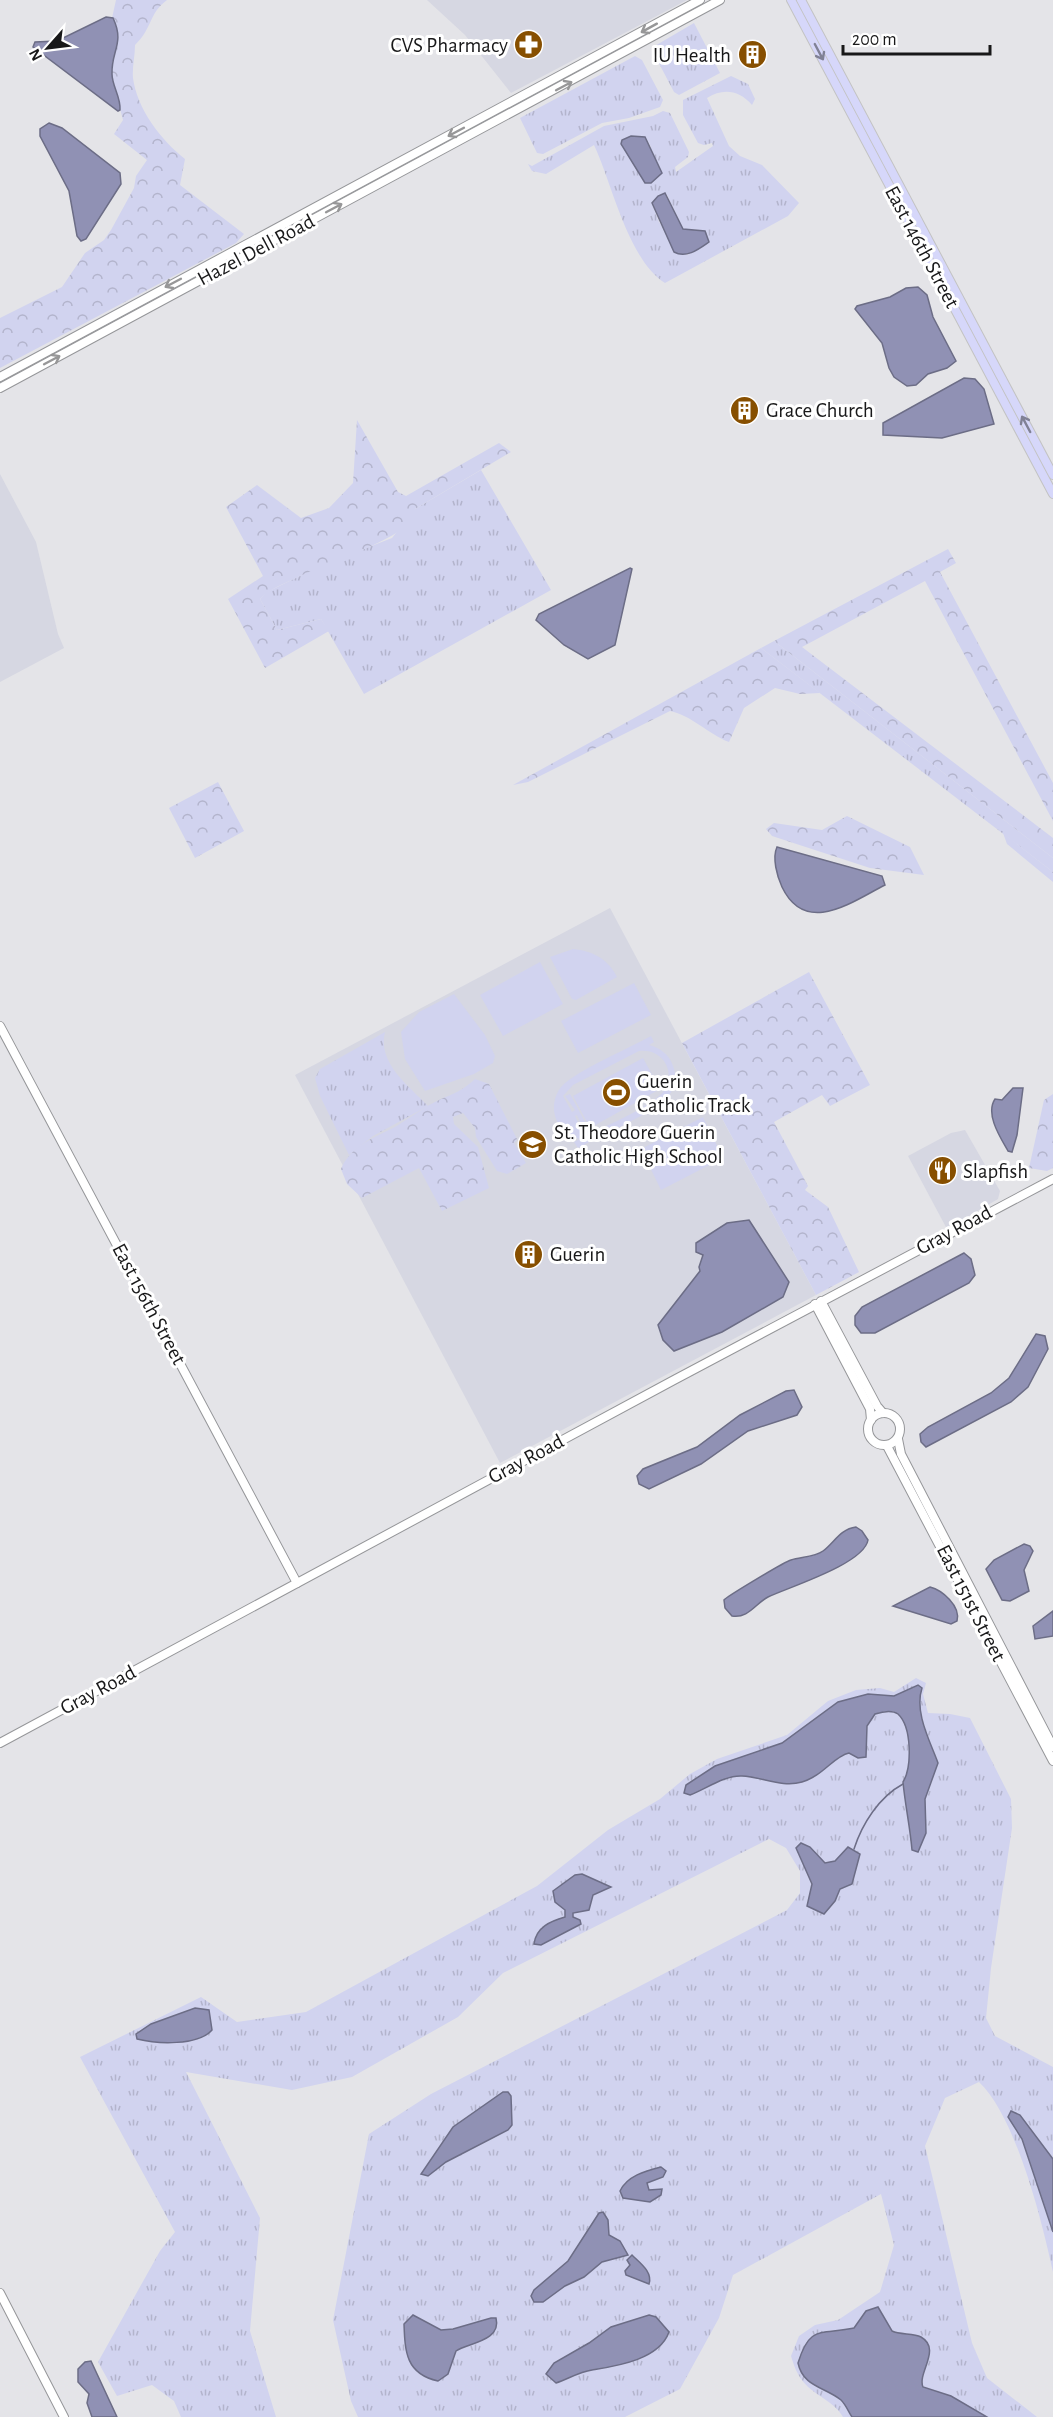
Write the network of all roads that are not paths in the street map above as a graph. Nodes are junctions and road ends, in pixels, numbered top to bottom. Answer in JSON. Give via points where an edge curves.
{"nodes":[{"id":1,"x":700,"y":0,"type":"edge"},
{"id":2,"x":720,"y":0,"type":"edge"},
{"id":3,"x":791,"y":0,"type":"edge"},
{"id":4,"x":801,"y":0,"type":"edge"},
{"id":5,"x":0,"y":376,"type":"edge"},
{"id":6,"x":0,"y":388,"type":"edge"},
{"id":7,"x":1053,"y":475,"type":"edge"},
{"id":8,"x":1053,"y":494,"type":"edge"},
{"id":9,"x":0,"y":1026,"type":"edge"},
{"id":10,"x":1053,"y":1179,"type":"edge"},
{"id":11,"x":818,"y":1302,"type":"junction"},
{"id":12,"x":883,"y":1413,"type":"junction"},
{"id":13,"x":871,"y":1420,"type":"junction"},
{"id":14,"x":898,"y":1439,"type":"junction"},
{"id":15,"x":887,"y":1446,"type":"junction"},
{"id":16,"x":297,"y":1583,"type":"junction"},
{"id":17,"x":0,"y":1743,"type":"edge"},
{"id":18,"x":1053,"y":1747,"type":"edge"},
{"id":19,"x":1053,"y":1761,"type":"edge"},
{"id":20,"x":0,"y":2293,"type":"edge"},
{"id":21,"x":64,"y":2417,"type":"edge"}],
"edges":[{"from":1,"to":5,"type":"street","name":"Hazel Dell Road","one_way":true},
{"from":6,"to":2,"type":"street","name":"Hazel Dell Road","one_way":true},
{"from":3,"to":8,"type":"main road","name":"East 146th Street","one_way":true},
{"from":7,"to":4,"type":"main road","name":"East 146th Street","one_way":true},
{"from":9,"to":16,"type":"street","name":"East 156th Street"},
{"from":10,"to":11,"type":"street","name":"Gray Road"},
{"from":11,"to":12,"type":"street"},
{"from":11,"to":13,"type":"street","via":[[870,1409]]},
{"from":11,"to":16,"type":"street","name":"Gray Road"},
{"from":12,"to":13,"type":"street"},
{"from":12,"to":14,"type":"street","via":[[899,1421]]},
{"from":13,"to":15,"type":"street","via":[[870,1437],[878,1445]]},
{"from":14,"to":15,"type":"street"},
{"from":14,"to":18,"type":"street","name":"East 151st Street","via":[[901,1454]]},
{"from":15,"to":19,"type":"street","name":"East 151st Street"},
{"from":16,"to":17,"type":"street","name":"Gray Road"},
{"from":20,"to":21,"type":"street"}]}
